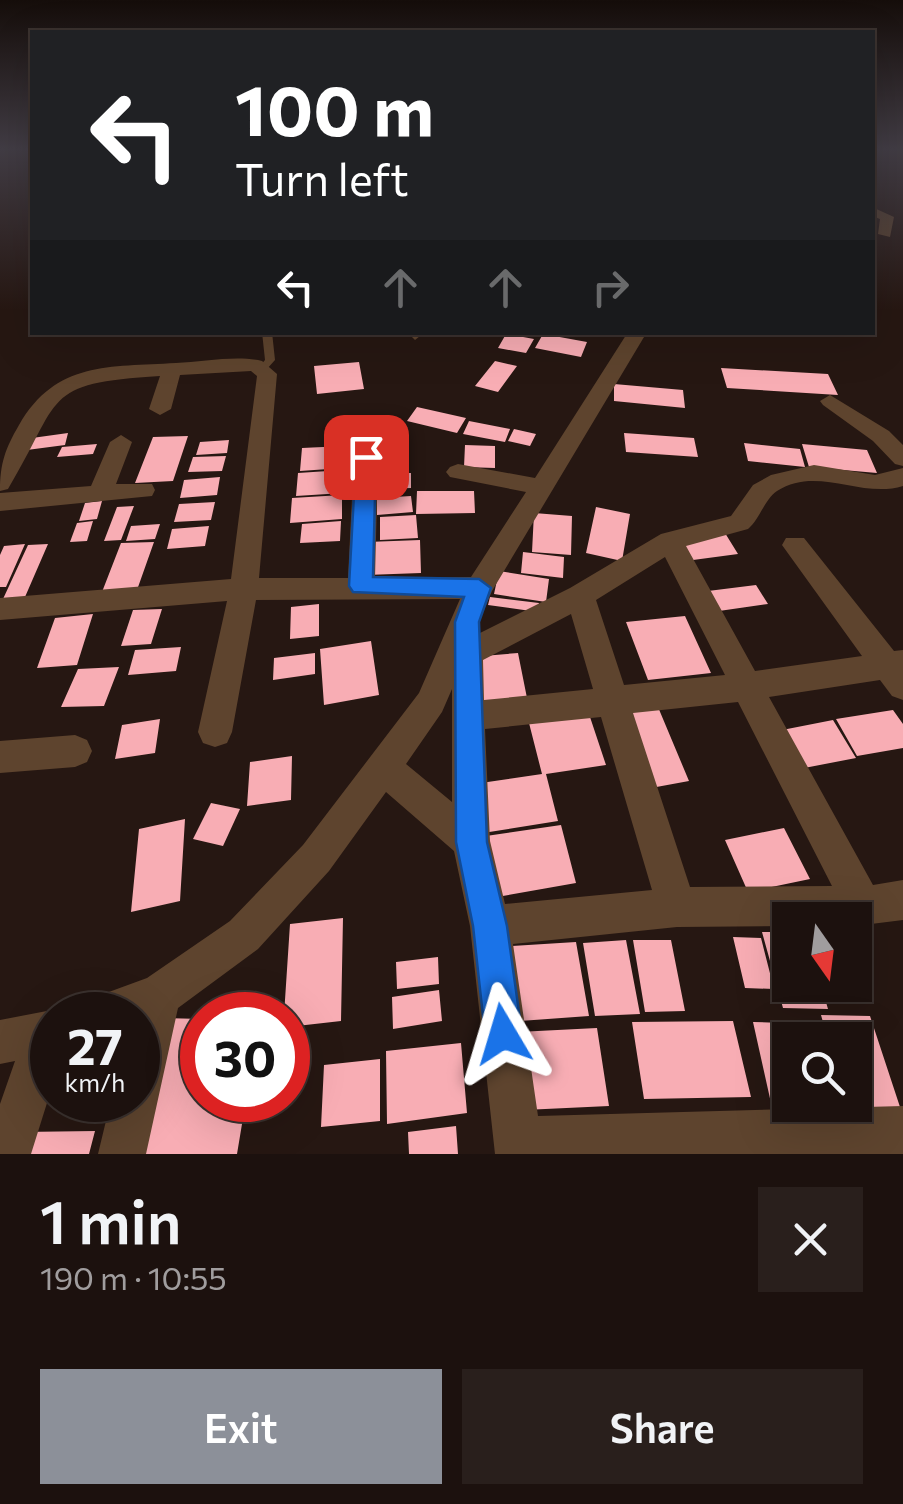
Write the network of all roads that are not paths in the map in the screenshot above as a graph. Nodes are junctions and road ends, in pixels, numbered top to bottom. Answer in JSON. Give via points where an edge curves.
{"nodes":[{"id":1,"x":875,"y":212,"type":"edge"},
{"id":2,"x":885,"y":234,"type":"dead end"},
{"id":3,"x":267,"y":335,"type":"edge"},
{"id":4,"x":636,"y":335,"type":"edge"},
{"id":5,"x":263,"y":368,"type":"junction"},
{"id":6,"x":170,"y":371,"type":"junction"},
{"id":7,"x":830,"y":401,"type":"dead end"},
{"id":8,"x":160,"y":409,"type":"dead end"},
{"id":9,"x":121,"y":442,"type":"dead end"},
{"id":10,"x":366,"y":457,"type":"dead end"},
{"id":11,"x":903,"y":458,"type":"edge"},
{"id":12,"x":458,"y":472,"type":"dead end"},
{"id":13,"x":0,"y":484,"type":"edge"},
{"id":14,"x":898,"y":487,"type":"edge"},
{"id":15,"x":542,"y":488,"type":"junction"},
{"id":16,"x":143,"y":490,"type":"dead end"},
{"id":17,"x":100,"y":494,"type":"junction"},
{"id":18,"x":0,"y":502,"type":"edge"},
{"id":19,"x":670,"y":541,"type":"junction"},
{"id":20,"x":795,"y":545,"type":"dead end"},
{"id":21,"x":361,"y":586,"type":"junction"},
{"id":22,"x":479,"y":588,"type":"junction"},
{"id":23,"x":244,"y":589,"type":"junction"},
{"id":24,"x":580,"y":596,"type":"junction"},
{"id":25,"x":0,"y":609,"type":"edge"},
{"id":26,"x":467,"y":638,"type":"junction"},
{"id":27,"x":897,"y":671,"type":"edge"},
{"id":28,"x":744,"y":688,"type":"junction"},
{"id":29,"x":614,"y":702,"type":"junction"},
{"id":30,"x":471,"y":716,"type":"junction"},
{"id":31,"x":215,"y":732,"type":"dead end"},
{"id":32,"x":75,"y":751,"type":"dead end"},
{"id":33,"x":0,"y":758,"type":"edge"},
{"id":34,"x":385,"y":769,"type":"junction"},
{"id":35,"x":471,"y":842,"type":"junction"},
{"id":36,"x":903,"y":900,"type":"edge"},
{"id":37,"x":861,"y":902,"type":"edge"},
{"id":38,"x":872,"y":905,"type":"edge"},
{"id":39,"x":772,"y":906,"type":"edge"},
{"id":40,"x":677,"y":907,"type":"junction"},
{"id":41,"x":490,"y":926,"type":"junction"},
{"id":42,"x":160,"y":994,"type":"edge"},
{"id":43,"x":30,"y":1037,"type":"edge"},
{"id":44,"x":0,"y":1042,"type":"edge"},
{"id":45,"x":30,"y":1088,"type":"edge"},
{"id":46,"x":129,"y":1122,"type":"edge"},
{"id":47,"x":903,"y":1130,"type":"edge"},
{"id":48,"x":518,"y":1147,"type":"edge"},
{"id":49,"x":6,"y":1154,"type":"edge"},
{"id":50,"x":122,"y":1154,"type":"edge"}],
"edges":[{"from":1,"to":2,"type":"street","via":[[888,217]]},
{"from":3,"to":5,"type":"lane","via":[[270,360]]},
{"from":4,"to":15,"type":"street"},
{"from":5,"to":6,"type":"street"},
{"from":5,"to":23,"type":"street"},
{"from":6,"to":8,"type":"street"},
{"from":6,"to":13,"type":"street","via":[[96,376],[60,386]]},
{"from":7,"to":11,"type":"street"},
{"from":9,"to":17,"type":"street"},
{"from":10,"to":21,"type":"street"},
{"from":12,"to":15,"type":"street"},
{"from":14,"to":19,"type":"street","via":[[826,472],[786,478],[755,497],[740,523]]},
{"from":15,"to":22,"type":"street"},
{"from":16,"to":17,"type":"street"},
{"from":17,"to":18,"type":"street"},
{"from":19,"to":24,"type":"street"},
{"from":19,"to":28,"type":"street"},
{"from":20,"to":27,"type":"street"},
{"from":21,"to":22,"type":"street"},
{"from":21,"to":23,"type":"street"},
{"from":22,"to":26,"type":"street"},
{"from":23,"to":25,"type":"street"},
{"from":23,"to":31,"type":"street"},
{"from":24,"to":26,"type":"street"},
{"from":24,"to":29,"type":"street"},
{"from":26,"to":30,"type":"street"},
{"from":26,"to":34,"type":"street"},
{"from":27,"to":28,"type":"street"},
{"from":28,"to":29,"type":"street"},
{"from":28,"to":37,"type":"street"},
{"from":29,"to":30,"type":"street"},
{"from":29,"to":40,"type":"street"},
{"from":30,"to":35,"type":"street"},
{"from":32,"to":33,"type":"street"},
{"from":34,"to":35,"type":"street"},
{"from":34,"to":42,"type":"street","via":[[316,858],[244,935]]},
{"from":35,"to":41,"type":"street"},
{"from":36,"to":38,"type":"street"},
{"from":39,"to":40,"type":"street"},
{"from":40,"to":41,"type":"street"},
{"from":41,"to":48,"type":"street"},
{"from":43,"to":44,"type":"street"},
{"from":45,"to":49,"type":"street"},
{"from":46,"to":50,"type":"street"},
{"from":47,"to":48,"type":"street"}]}
